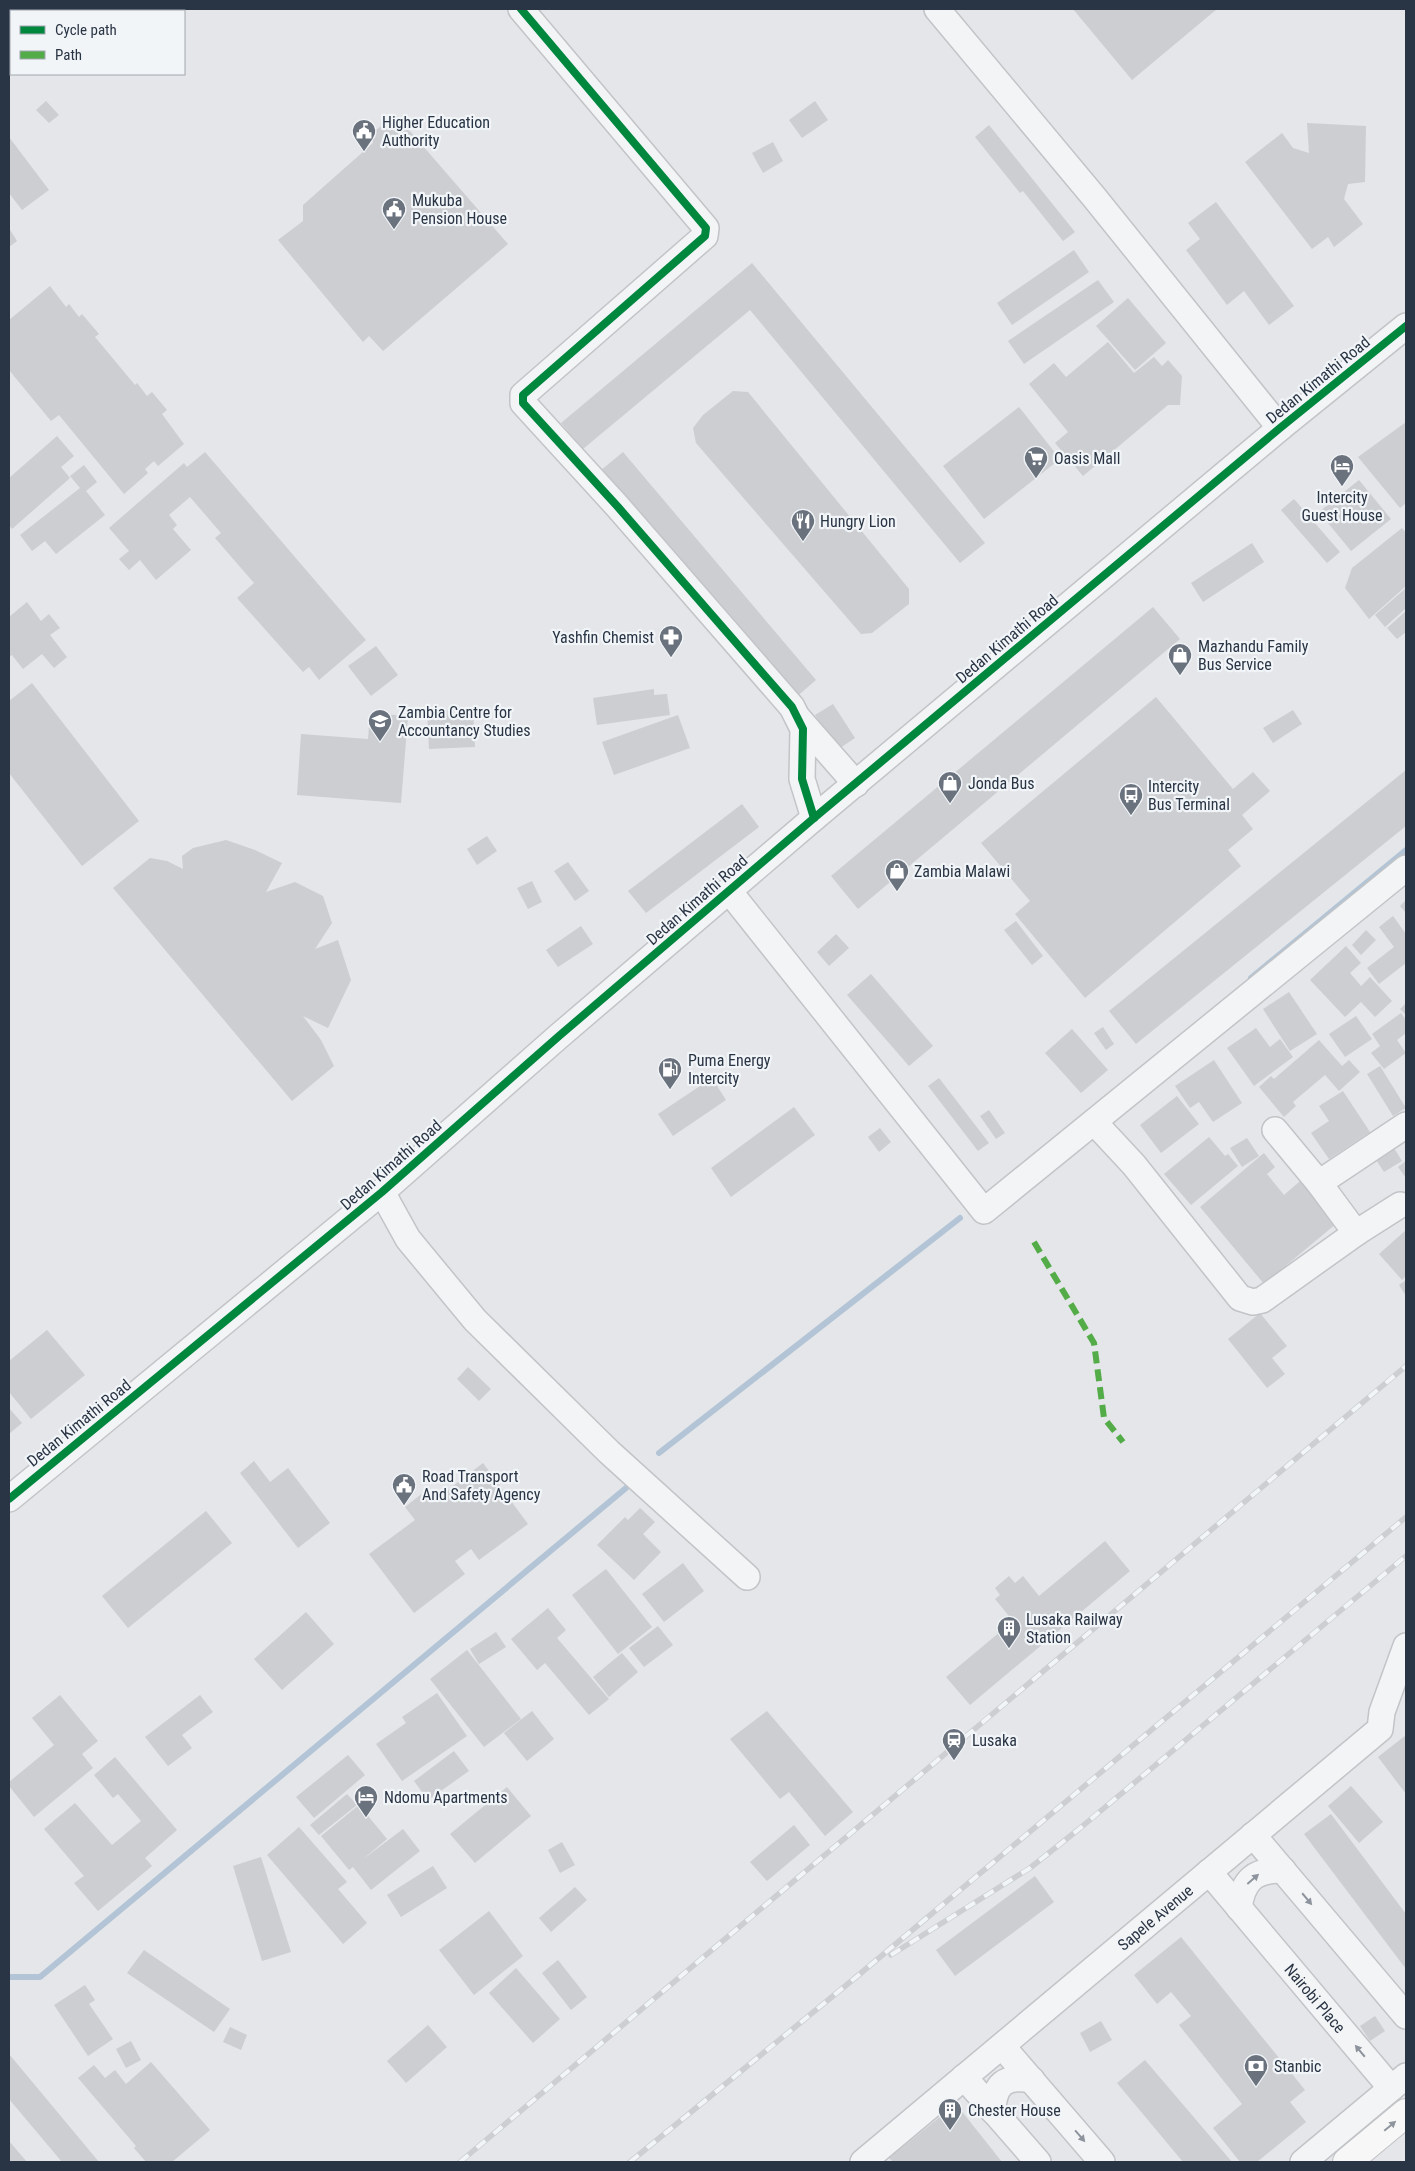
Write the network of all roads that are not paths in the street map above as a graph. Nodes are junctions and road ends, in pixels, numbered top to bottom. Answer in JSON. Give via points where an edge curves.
{"nodes":[{"id":1,"x":521,"y":9,"type":"edge"},
{"id":2,"x":937,"y":9,"type":"edge"},
{"id":3,"x":1405,"y":330,"type":"edge"},
{"id":4,"x":1280,"y":428,"type":"junction"},
{"id":5,"x":799,"y":718,"type":"junction"},
{"id":6,"x":856,"y":784,"type":"junction"},
{"id":7,"x":814,"y":818,"type":"junction"},
{"id":8,"x":1406,"y":868,"type":"edge"},
{"id":9,"x":729,"y":891,"type":"junction"},
{"id":10,"x":1094,"y":1122,"type":"junction"},
{"id":11,"x":1406,"y":1126,"type":"edge"},
{"id":12,"x":1275,"y":1130,"type":"dead end"},
{"id":13,"x":1320,"y":1183,"type":"junction"},
{"id":14,"x":382,"y":1192,"type":"junction"},
{"id":15,"x":1400,"y":1205,"type":"dead end"},
{"id":16,"x":1356,"y":1233,"type":"junction"},
{"id":17,"x":9,"y":1499,"type":"edge"},
{"id":18,"x":748,"y":1577,"type":"dead end"},
{"id":19,"x":1406,"y":1646,"type":"edge"},
{"id":20,"x":1253,"y":1835,"type":"junction"},
{"id":21,"x":1283,"y":1870,"type":"junction"},
{"id":22,"x":1209,"y":1872,"type":"junction"},
{"id":23,"x":1239,"y":1908,"type":"junction"},
{"id":24,"x":1406,"y":2016,"type":"edge"},
{"id":25,"x":1002,"y":2046,"type":"junction"},
{"id":26,"x":964,"y":2078,"type":"junction"},
{"id":27,"x":1032,"y":2080,"type":"junction"},
{"id":28,"x":1399,"y":2082,"type":"edge"},
{"id":29,"x":993,"y":2111,"type":"junction"},
{"id":30,"x":1406,"y":2113,"type":"edge"},
{"id":31,"x":1360,"y":2115,"type":"junction"},
{"id":32,"x":1357,"y":2154,"type":"edge"},
{"id":33,"x":863,"y":2162,"type":"edge"},
{"id":34,"x":1038,"y":2162,"type":"edge"},
{"id":35,"x":1102,"y":2162,"type":"edge"},
{"id":36,"x":1303,"y":2162,"type":"edge"}],
"edges":[{"from":1,"to":5,"type":"street","via":[[707,232],[523,395],[523,403],[618,507]]},
{"from":2,"to":4,"type":"street"},
{"from":3,"to":4,"type":"street","name":"Dedan Kimathi Road"},
{"from":4,"to":6,"type":"street","name":"Dedan Kimathi Road"},
{"from":5,"to":6,"type":"street"},
{"from":5,"to":7,"type":"street","via":[[803,729],[802,778]]},
{"from":6,"to":7,"type":"street","name":"Dedan Kimathi Road"},
{"from":7,"to":9,"type":"street","name":"Dedan Kimathi Road"},
{"from":8,"to":10,"type":"street"},
{"from":9,"to":10,"type":"street","via":[[984,1211]]},
{"from":9,"to":14,"type":"street","name":"Dedan Kimathi Road"},
{"from":10,"to":16,"type":"street","via":[[1134,1165],[1240,1298],[1253,1302],[1262,1300]]},
{"from":11,"to":13,"type":"street"},
{"from":12,"to":13,"type":"street"},
{"from":13,"to":16,"type":"street"},
{"from":14,"to":17,"type":"street","name":"Dedan Kimathi Road"},
{"from":14,"to":18,"type":"street","via":[[408,1239],[475,1320],[609,1452]]},
{"from":15,"to":16,"type":"street"},
{"from":19,"to":20,"type":"street","name":"Sapele Avenue","via":[[1382,1712],[1380,1729]]},
{"from":20,"to":21,"type":"street"},
{"from":20,"to":22,"type":"street","name":"Sapele Avenue"},
{"from":23,"to":21,"type":"street","one_way":true,"via":[[1242,1892],[1251,1878],[1266,1870]]},
{"from":21,"to":24,"type":"street","one_way":true},
{"from":22,"to":23,"type":"street","name":"Nairobi Place"},
{"from":22,"to":25,"type":"street","name":"Sapele Avenue"},
{"from":28,"to":23,"type":"street","name":"Nairobi Place","one_way":true},
{"from":25,"to":26,"type":"street","name":"Sapele Avenue"},
{"from":25,"to":27,"type":"street"},
{"from":26,"to":29,"type":"street"},
{"from":26,"to":33,"type":"street","name":"Sapele Avenue"},
{"from":27,"to":29,"type":"street","via":[[1016,2077],[1002,2083],[994,2095]]},
{"from":27,"to":35,"type":"street","one_way":true},
{"from":28,"to":31,"type":"street"},
{"from":29,"to":34,"type":"street"},
{"from":32,"to":30,"type":"main road","one_way":true},
{"from":31,"to":32,"type":"street"},
{"from":31,"to":36,"type":"street"}]}
